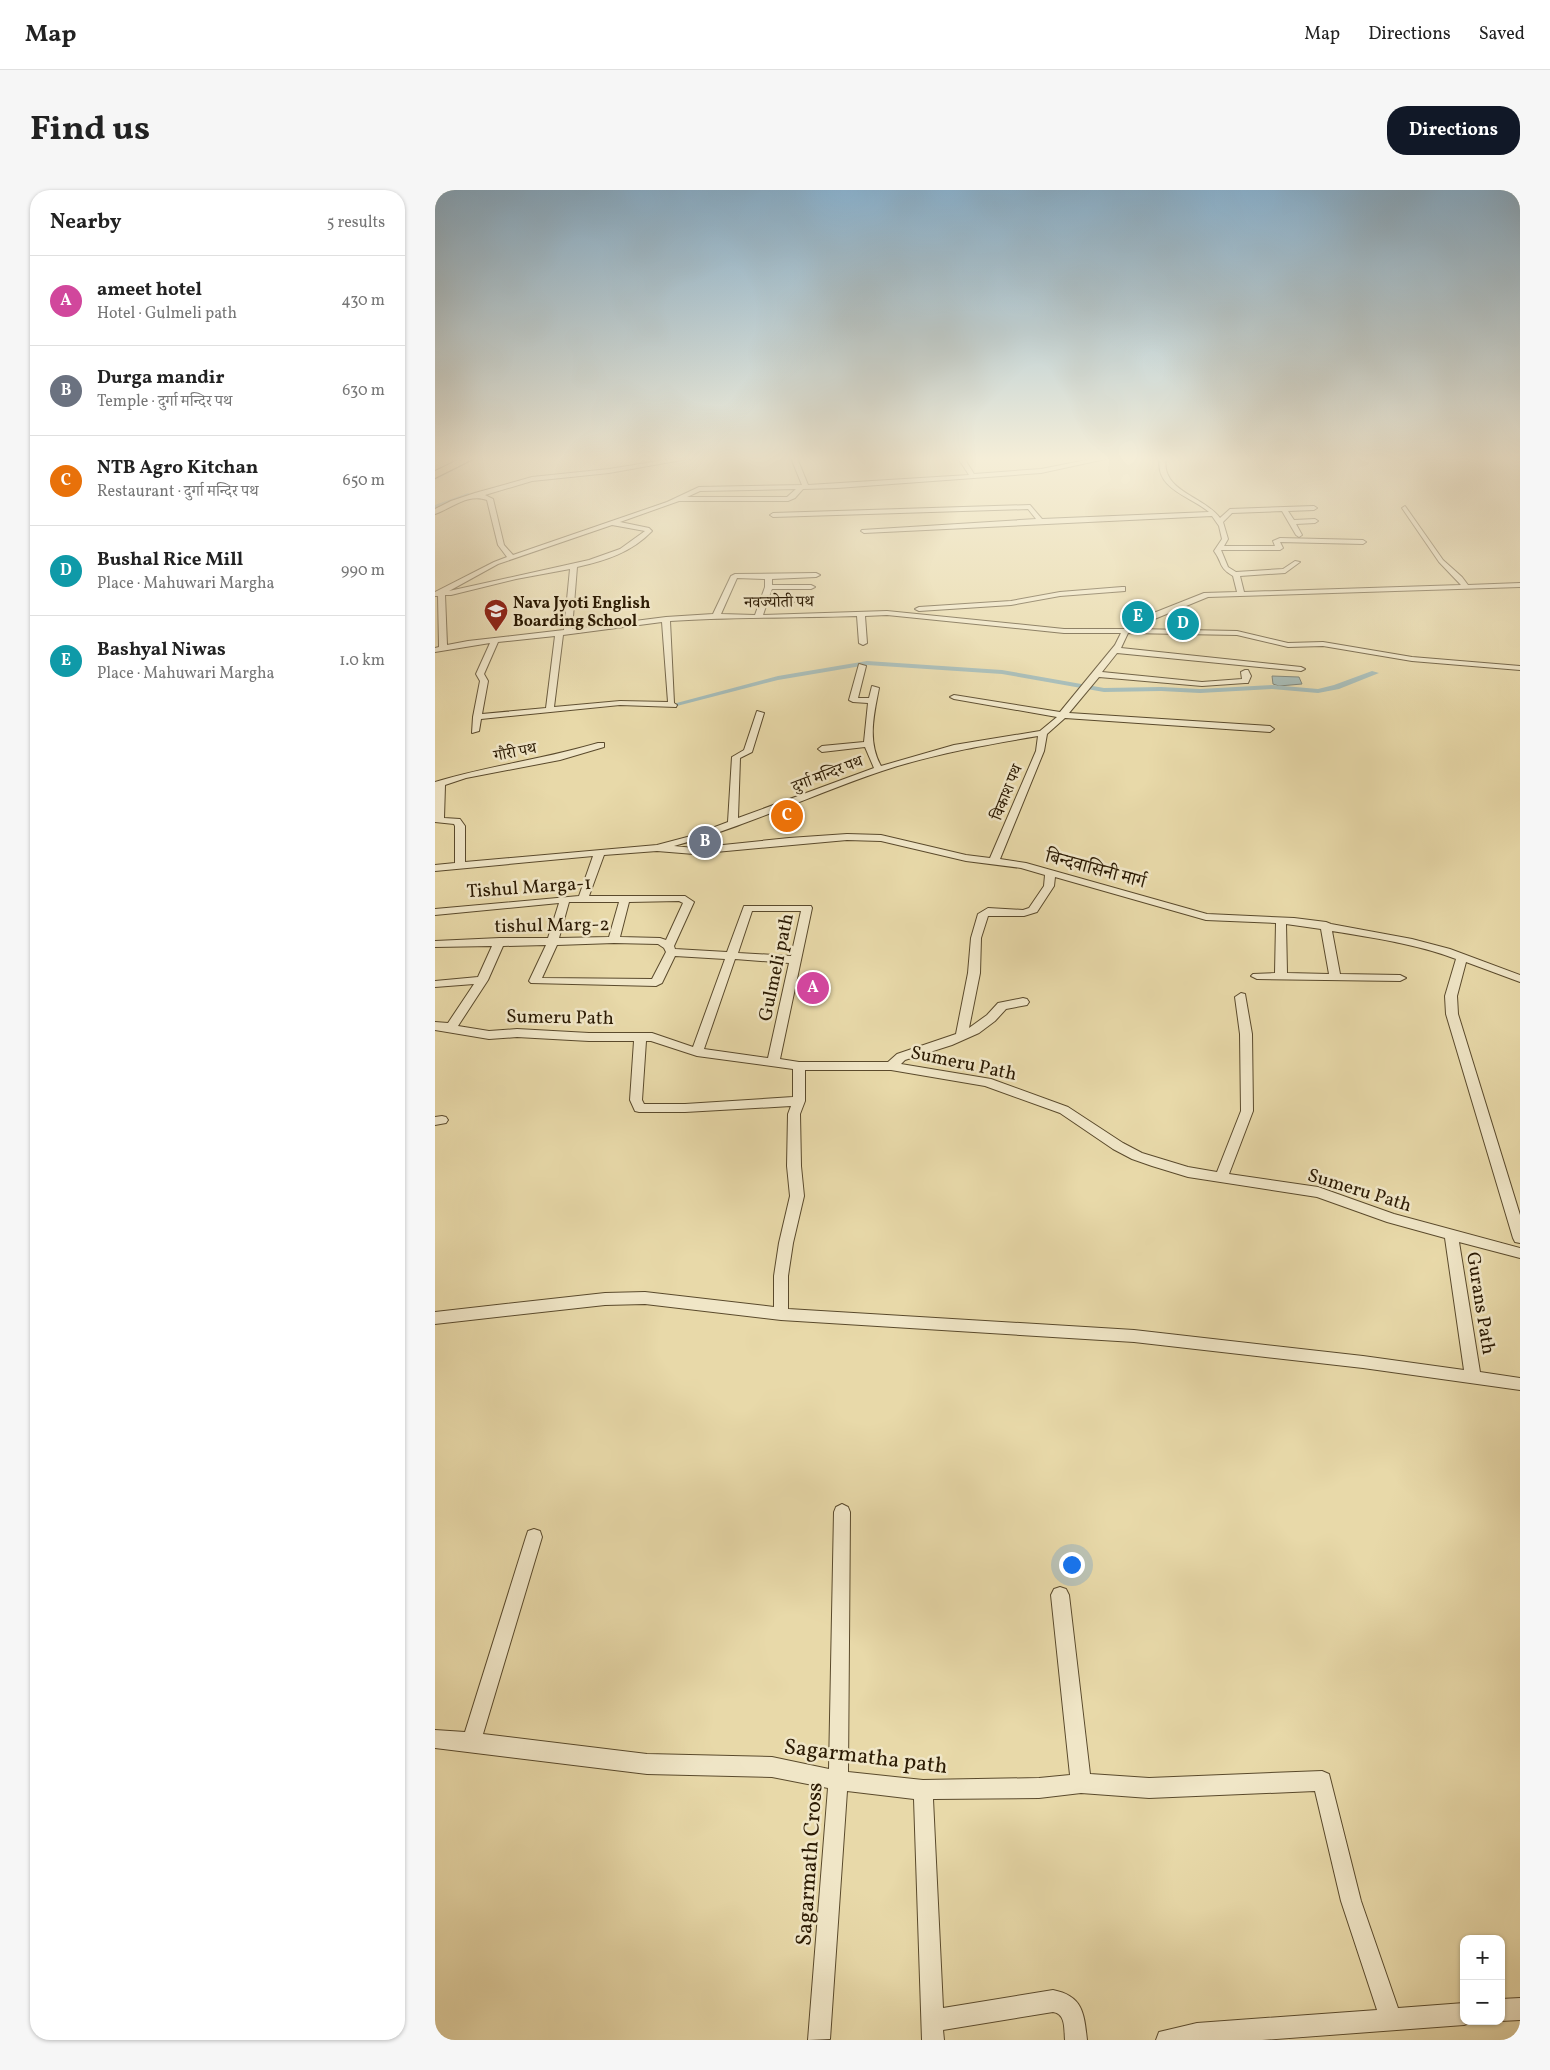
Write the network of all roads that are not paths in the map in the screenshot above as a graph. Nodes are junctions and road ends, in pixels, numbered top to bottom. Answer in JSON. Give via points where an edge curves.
{"nodes":[{"id":1,"x":501,"y":544,"type":"edge"},
{"id":2,"x":549,"y":544,"type":"edge"},
{"id":3,"x":631,"y":544,"type":"edge"},
{"id":4,"x":1221,"y":544,"type":"edge"},
{"id":5,"x":1278,"y":544,"type":"edge"},
{"id":6,"x":1430,"y":544,"type":"edge"},
{"id":7,"x":1219,"y":548,"type":"junction"},
{"id":8,"x":511,"y":557,"type":"junction"},
{"id":9,"x":1297,"y":562,"type":"dead end"},
{"id":10,"x":575,"y":567,"type":"junction"},
{"id":11,"x":1235,"y":574,"type":"junction"},
{"id":12,"x":816,"y":575,"type":"dead end"},
{"id":13,"x":768,"y":577,"type":"junction"},
{"id":14,"x":1520,"y":585,"type":"edge"},
{"id":15,"x":1465,"y":586,"type":"junction"},
{"id":16,"x":769,"y":587,"type":"junction"},
{"id":17,"x":811,"y":587,"type":"dead end"},
{"id":18,"x":1122,"y":588,"type":"dead end"},
{"id":19,"x":438,"y":593,"type":"edge"},
{"id":20,"x":1241,"y":595,"type":"junction"},
{"id":21,"x":809,"y":599,"type":"dead end"},
{"id":22,"x":765,"y":601,"type":"junction"},
{"id":23,"x":861,"y":613,"type":"junction"},
{"id":24,"x":897,"y":613,"type":"junction"},
{"id":25,"x":716,"y":616,"type":"junction"},
{"id":26,"x":758,"y":617,"type":"junction"},
{"id":27,"x":666,"y":619,"type":"junction"},
{"id":28,"x":568,"y":632,"type":"junction"},
{"id":29,"x":1125,"y":632,"type":"junction"},
{"id":30,"x":559,"y":633,"type":"junction"},
{"id":31,"x":495,"y":640,"type":"junction"},
{"id":32,"x":863,"y":643,"type":"dead end"},
{"id":33,"x":439,"y":649,"type":"edge"},
{"id":34,"x":1115,"y":650,"type":"junction"},
{"id":35,"x":861,"y":666,"type":"dead end"},
{"id":36,"x":1520,"y":668,"type":"edge"},
{"id":37,"x":1301,"y":669,"type":"dead end"},
{"id":38,"x":1245,"y":672,"type":"dead end"},
{"id":39,"x":1097,"y":674,"type":"junction"},
{"id":40,"x":875,"y":688,"type":"dead end"},
{"id":41,"x":954,"y":697,"type":"dead end"},
{"id":42,"x":873,"y":701,"type":"junction"},
{"id":43,"x":550,"y":709,"type":"junction"},
{"id":44,"x":760,"y":713,"type":"dead end"},
{"id":45,"x":1062,"y":714,"type":"junction"},
{"id":46,"x":477,"y":717,"type":"junction"},
{"id":47,"x":1270,"y":728,"type":"dead end"},
{"id":48,"x":475,"y":731,"type":"dead end"},
{"id":49,"x":1043,"y":732,"type":"junction"},
{"id":50,"x":868,"y":744,"type":"junction"},
{"id":51,"x":601,"y":745,"type":"dead end"},
{"id":52,"x":822,"y":749,"type":"dead end"},
{"id":53,"x":879,"y":770,"type":"junction"},
{"id":54,"x":438,"y":785,"type":"edge"},
{"id":55,"x":733,"y":824,"type":"junction"},
{"id":56,"x":657,"y":848,"type":"junction"},
{"id":57,"x":599,"y":854,"type":"junction"},
{"id":58,"x":994,"y":861,"type":"junction"},
{"id":59,"x":460,"y":865,"type":"junction"},
{"id":60,"x":435,"y":868,"type":"edge"},
{"id":61,"x":1050,"y":874,"type":"junction"},
{"id":62,"x":625,"y":898,"type":"junction"},
{"id":63,"x":565,"y":899,"type":"junction"},
{"id":64,"x":583,"y":900,"type":"junction"},
{"id":65,"x":435,"y":912,"type":"edge"},
{"id":66,"x":1281,"y":921,"type":"junction"},
{"id":67,"x":1325,"y":925,"type":"junction"},
{"id":68,"x":614,"y":940,"type":"junction"},
{"id":69,"x":500,"y":941,"type":"junction"},
{"id":70,"x":553,"y":941,"type":"junction"},
{"id":71,"x":435,"y":944,"type":"edge"},
{"id":72,"x":670,"y":949,"type":"junction"},
{"id":73,"x":733,"y":955,"type":"junction"},
{"id":74,"x":1462,"y":957,"type":"junction"},
{"id":75,"x":796,"y":960,"type":"junction"},
{"id":76,"x":1281,"y":975,"type":"junction"},
{"id":77,"x":1257,"y":976,"type":"dead end"},
{"id":78,"x":1335,"y":976,"type":"junction"},
{"id":79,"x":1401,"y":978,"type":"dead end"},
{"id":80,"x":1520,"y":979,"type":"edge"},
{"id":81,"x":482,"y":980,"type":"junction"},
{"id":82,"x":435,"y":984,"type":"edge"},
{"id":83,"x":1241,"y":997,"type":"dead end"},
{"id":84,"x":1023,"y":1002,"type":"dead end"},
{"id":85,"x":435,"y":1026,"type":"edge"},
{"id":86,"x":451,"y":1027,"type":"junction"},
{"id":87,"x":962,"y":1035,"type":"junction"},
{"id":88,"x":640,"y":1036,"type":"junction"},
{"id":89,"x":697,"y":1052,"type":"junction"},
{"id":90,"x":773,"y":1062,"type":"junction"},
{"id":91,"x":799,"y":1066,"type":"junction"},
{"id":92,"x":891,"y":1066,"type":"junction"},
{"id":93,"x":799,"y":1101,"type":"junction"},
{"id":94,"x":1223,"y":1176,"type":"junction"},
{"id":95,"x":1451,"y":1235,"type":"junction"},
{"id":96,"x":1520,"y":1238,"type":"edge"},
{"id":97,"x":1520,"y":1253,"type":"edge"},
{"id":98,"x":781,"y":1314,"type":"junction"},
{"id":99,"x":435,"y":1318,"type":"edge"},
{"id":100,"x":1473,"y":1377,"type":"junction"},
{"id":101,"x":1520,"y":1384,"type":"edge"},
{"id":102,"x":842,"y":1512,"type":"dead end"},
{"id":103,"x":533,"y":1537,"type":"dead end"},
{"id":104,"x":1059,"y":1595,"type":"dead end"},
{"id":105,"x":435,"y":1739,"type":"edge"},
{"id":106,"x":471,"y":1742,"type":"junction"},
{"id":107,"x":838,"y":1780,"type":"junction"},
{"id":108,"x":1081,"y":1783,"type":"junction"},
{"id":109,"x":923,"y":1790,"type":"junction"},
{"id":110,"x":1520,"y":2009,"type":"edge"},
{"id":111,"x":1505,"y":2010,"type":"edge"},
{"id":112,"x":1460,"y":2014,"type":"edge"},
{"id":113,"x":1391,"y":2020,"type":"junction"},
{"id":114,"x":932,"y":2031,"type":"edge"},
{"id":115,"x":819,"y":2039,"type":"edge"},
{"id":116,"x":1076,"y":2040,"type":"edge"},
{"id":117,"x":1167,"y":2040,"type":"edge"}],
"edges":[{"from":1,"to":8,"type":"street"},
{"from":2,"to":8,"type":"street"},
{"from":3,"to":10,"type":"street","via":[[620,552]]},
{"from":4,"to":7,"type":"street"},
{"from":5,"to":7,"type":"street","via":[[1280,548]]},
{"from":6,"to":15,"type":"street"},
{"from":7,"to":11,"type":"street","via":[[1217,551],[1225,568]]},
{"from":8,"to":19,"type":"street"},
{"from":9,"to":11,"type":"street","via":[[1285,571]]},
{"from":10,"to":19,"type":"street"},
{"from":10,"to":28,"type":"street"},
{"from":11,"to":20,"type":"street"},
{"from":12,"to":13,"type":"street"},
{"from":13,"to":16,"type":"street"},
{"from":13,"to":25,"type":"street","via":[[735,576]]},
{"from":14,"to":15,"type":"street"},
{"from":15,"to":20,"type":"street"},
{"from":16,"to":17,"type":"street"},
{"from":16,"to":22,"type":"street"},
{"from":18,"to":24,"type":"street","via":[[1011,603],[912,609]]},
{"from":19,"to":33,"type":"street"},
{"from":20,"to":29,"type":"street","via":[[1199,597]]},
{"from":21,"to":22,"type":"street"},
{"from":22,"to":26,"type":"street"},
{"from":23,"to":24,"type":"street","name":"नवज्योती पथ"},
{"from":23,"to":26,"type":"street","name":"नवज्योती पथ"},
{"from":23,"to":32,"type":"street"},
{"from":24,"to":29,"type":"street","name":"नवज्योती पथ","via":[[1060,630]]},
{"from":25,"to":26,"type":"street","name":"नवज्योती पथ"},
{"from":25,"to":27,"type":"street","name":"नवज्योती पथ"},
{"from":27,"to":28,"type":"street","name":"नवज्योती पथ"},
{"from":27,"to":43,"type":"street","via":[[672,703]]},
{"from":28,"to":30,"type":"street","name":"नवज्योती पथ"},
{"from":29,"to":34,"type":"street"},
{"from":29,"to":36,"type":"street","name":"नवज्योती पथ","via":[[1237,633],[1288,645],[1323,644],[1422,660]]},
{"from":30,"to":31,"type":"street","name":"नवज्योती पथ"},
{"from":30,"to":43,"type":"street"},
{"from":31,"to":33,"type":"street","name":"नवज्योती पथ"},
{"from":31,"to":46,"type":"street","via":[[481,674],[484,681]]},
{"from":34,"to":37,"type":"street"},
{"from":34,"to":39,"type":"street"},
{"from":35,"to":42,"type":"street","via":[[853,700]]},
{"from":38,"to":39,"type":"street","via":[[1245,681],[1202,684]]},
{"from":39,"to":45,"type":"street"},
{"from":40,"to":42,"type":"street"},
{"from":41,"to":45,"type":"street"},
{"from":42,"to":50,"type":"street"},
{"from":43,"to":46,"type":"street"},
{"from":44,"to":55,"type":"street","via":[[748,752],[736,757]]},
{"from":45,"to":47,"type":"street"},
{"from":45,"to":49,"type":"street"},
{"from":46,"to":48,"type":"street"},
{"from":49,"to":53,"type":"street","name":"दुर्गा मन्दिर पथ","via":[[954,748]]},
{"from":49,"to":58,"type":"street","name":"विकाश पथ","via":[[1040,751]]},
{"from":50,"to":52,"type":"street"},
{"from":50,"to":53,"type":"street"},
{"from":51,"to":54,"type":"street","name":"गौरी पथ","via":[[560,757],[464,776]]},
{"from":53,"to":55,"type":"street","name":"दुर्गा मन्दिर पथ"},
{"from":54,"to":59,"type":"street","via":[[439,821],[457,821],[460,826]]},
{"from":55,"to":56,"type":"street","name":"दुर्गा मन्दिर पथ"},
{"from":56,"to":57,"type":"street","name":"दुर्गा मन्दिर पथ"},
{"from":56,"to":58,"type":"street","name":"बिन्दवासिनी मार्ग","via":[[694,851],[865,837]]},
{"from":57,"to":59,"type":"street","name":"दुर्गा मन्दिर पथ"},
{"from":57,"to":64,"type":"street"},
{"from":58,"to":61,"type":"street","name":"बिन्दवासिनी मार्ग"},
{"from":59,"to":60,"type":"street","name":"दुर्गा मन्दिर पथ"},
{"from":61,"to":66,"type":"street","name":"बिन्दवासिनी मार्ग","via":[[1206,916]]},
{"from":61,"to":87,"type":"street","via":[[1049,886],[1033,910],[1024,913],[988,911],[983,914],[976,938],[974,973]]},
{"from":62,"to":64,"type":"street","name":"Tishul Marga-1"},
{"from":62,"to":68,"type":"street"},
{"from":62,"to":72,"type":"street","name":"Tishul Marga-1","via":[[681,898],[689,902]]},
{"from":63,"to":64,"type":"street","name":"Tishul Marga-1"},
{"from":63,"to":65,"type":"street","name":"Tishul Marga-1"},
{"from":63,"to":70,"type":"street"},
{"from":66,"to":67,"type":"street","name":"बिन्दवासिनी मार्ग"},
{"from":66,"to":76,"type":"street"},
{"from":67,"to":74,"type":"street","name":"बिन्दवासिनी मार्ग","via":[[1412,942]]},
{"from":67,"to":78,"type":"street"},
{"from":68,"to":70,"type":"street","name":"tishul Marg-2"},
{"from":68,"to":72,"type":"street","name":"tishul Marg-2","via":[[660,942]]},
{"from":69,"to":70,"type":"street","name":"tishul Marg-2"},
{"from":69,"to":71,"type":"street","name":"tishul Marg-2"},
{"from":69,"to":81,"type":"street"},
{"from":70,"to":72,"type":"street","via":[[535,981],[657,983]]},
{"from":72,"to":73,"type":"street","name":"tishul Marg-2"},
{"from":73,"to":75,"type":"street","name":"tishul Marg-2"},
{"from":73,"to":75,"type":"street","name":"Gulmeli path","via":[[748,908],[807,908]]},
{"from":73,"to":89,"type":"street","name":"Gulmeli path"},
{"from":74,"to":80,"type":"street","name":"बिन्दवासिनी मार्ग"},
{"from":74,"to":96,"type":"street","via":[[1451,996],[1452,1014]]},
{"from":75,"to":90,"type":"street","name":"Gulmeli path"},
{"from":76,"to":77,"type":"street"},
{"from":76,"to":78,"type":"street"},
{"from":78,"to":79,"type":"street"},
{"from":81,"to":82,"type":"street"},
{"from":81,"to":86,"type":"street"},
{"from":83,"to":94,"type":"street","via":[[1246,1034],[1247,1111]]},
{"from":84,"to":87,"type":"street","via":[[1002,1006],[975,1030]]},
{"from":85,"to":86,"type":"street","name":"Sumeru Path"},
{"from":86,"to":88,"type":"street","name":"Sumeru Path","via":[[489,1035]]},
{"from":87,"to":92,"type":"street","via":[[901,1057]]},
{"from":88,"to":89,"type":"street","name":"Sumeru Path","via":[[661,1039]]},
{"from":88,"to":93,"type":"street","via":[[636,1100],[639,1108]]},
{"from":89,"to":90,"type":"street","name":"Sumeru Path"},
{"from":90,"to":91,"type":"street","name":"Sumeru Path"},
{"from":91,"to":92,"type":"street","name":"Sumeru Path"},
{"from":91,"to":93,"type":"street"},
{"from":92,"to":94,"type":"street","name":"Sumeru Path","via":[[1012,1089],[1064,1110],[1137,1156],[1188,1172]]},
{"from":93,"to":98,"type":"street","via":[[794,1114],[797,1196],[781,1276]]},
{"from":94,"to":95,"type":"street","name":"Sumeru Path","via":[[1318,1192]]},
{"from":95,"to":97,"type":"street","name":"Sumeru Path"},
{"from":95,"to":100,"type":"street","name":"Gurans Path"},
{"from":98,"to":99,"type":"street","via":[[627,1298]]},
{"from":98,"to":100,"type":"street","via":[[1134,1336]]},
{"from":100,"to":101,"type":"street"},
{"from":102,"to":107,"type":"street","name":"Sagarmath Cross"},
{"from":103,"to":106,"type":"street"},
{"from":104,"to":108,"type":"street"},
{"from":105,"to":106,"type":"street","name":"Sagarmatha path"},
{"from":106,"to":107,"type":"street","name":"Sagarmatha path","via":[[647,1764],[772,1767]]},
{"from":107,"to":109,"type":"street","name":"Sagarmatha path"},
{"from":107,"to":115,"type":"street","name":"Sagarmath Cross"},
{"from":108,"to":109,"type":"street","name":"Sagarmatha path","via":[[1039,1788]]},
{"from":108,"to":113,"type":"street","name":"Sagarmatha path","via":[[1149,1788],[1321,1781],[1351,1901]]},
{"from":109,"to":114,"type":"street"},
{"from":110,"to":111,"type":"street"},
{"from":112,"to":113,"type":"street"},
{"from":113,"to":117,"type":"street","via":[[1197,2034]]},
{"from":114,"to":116,"type":"street","via":[[1053,2001],[1068,2005]]}]}
